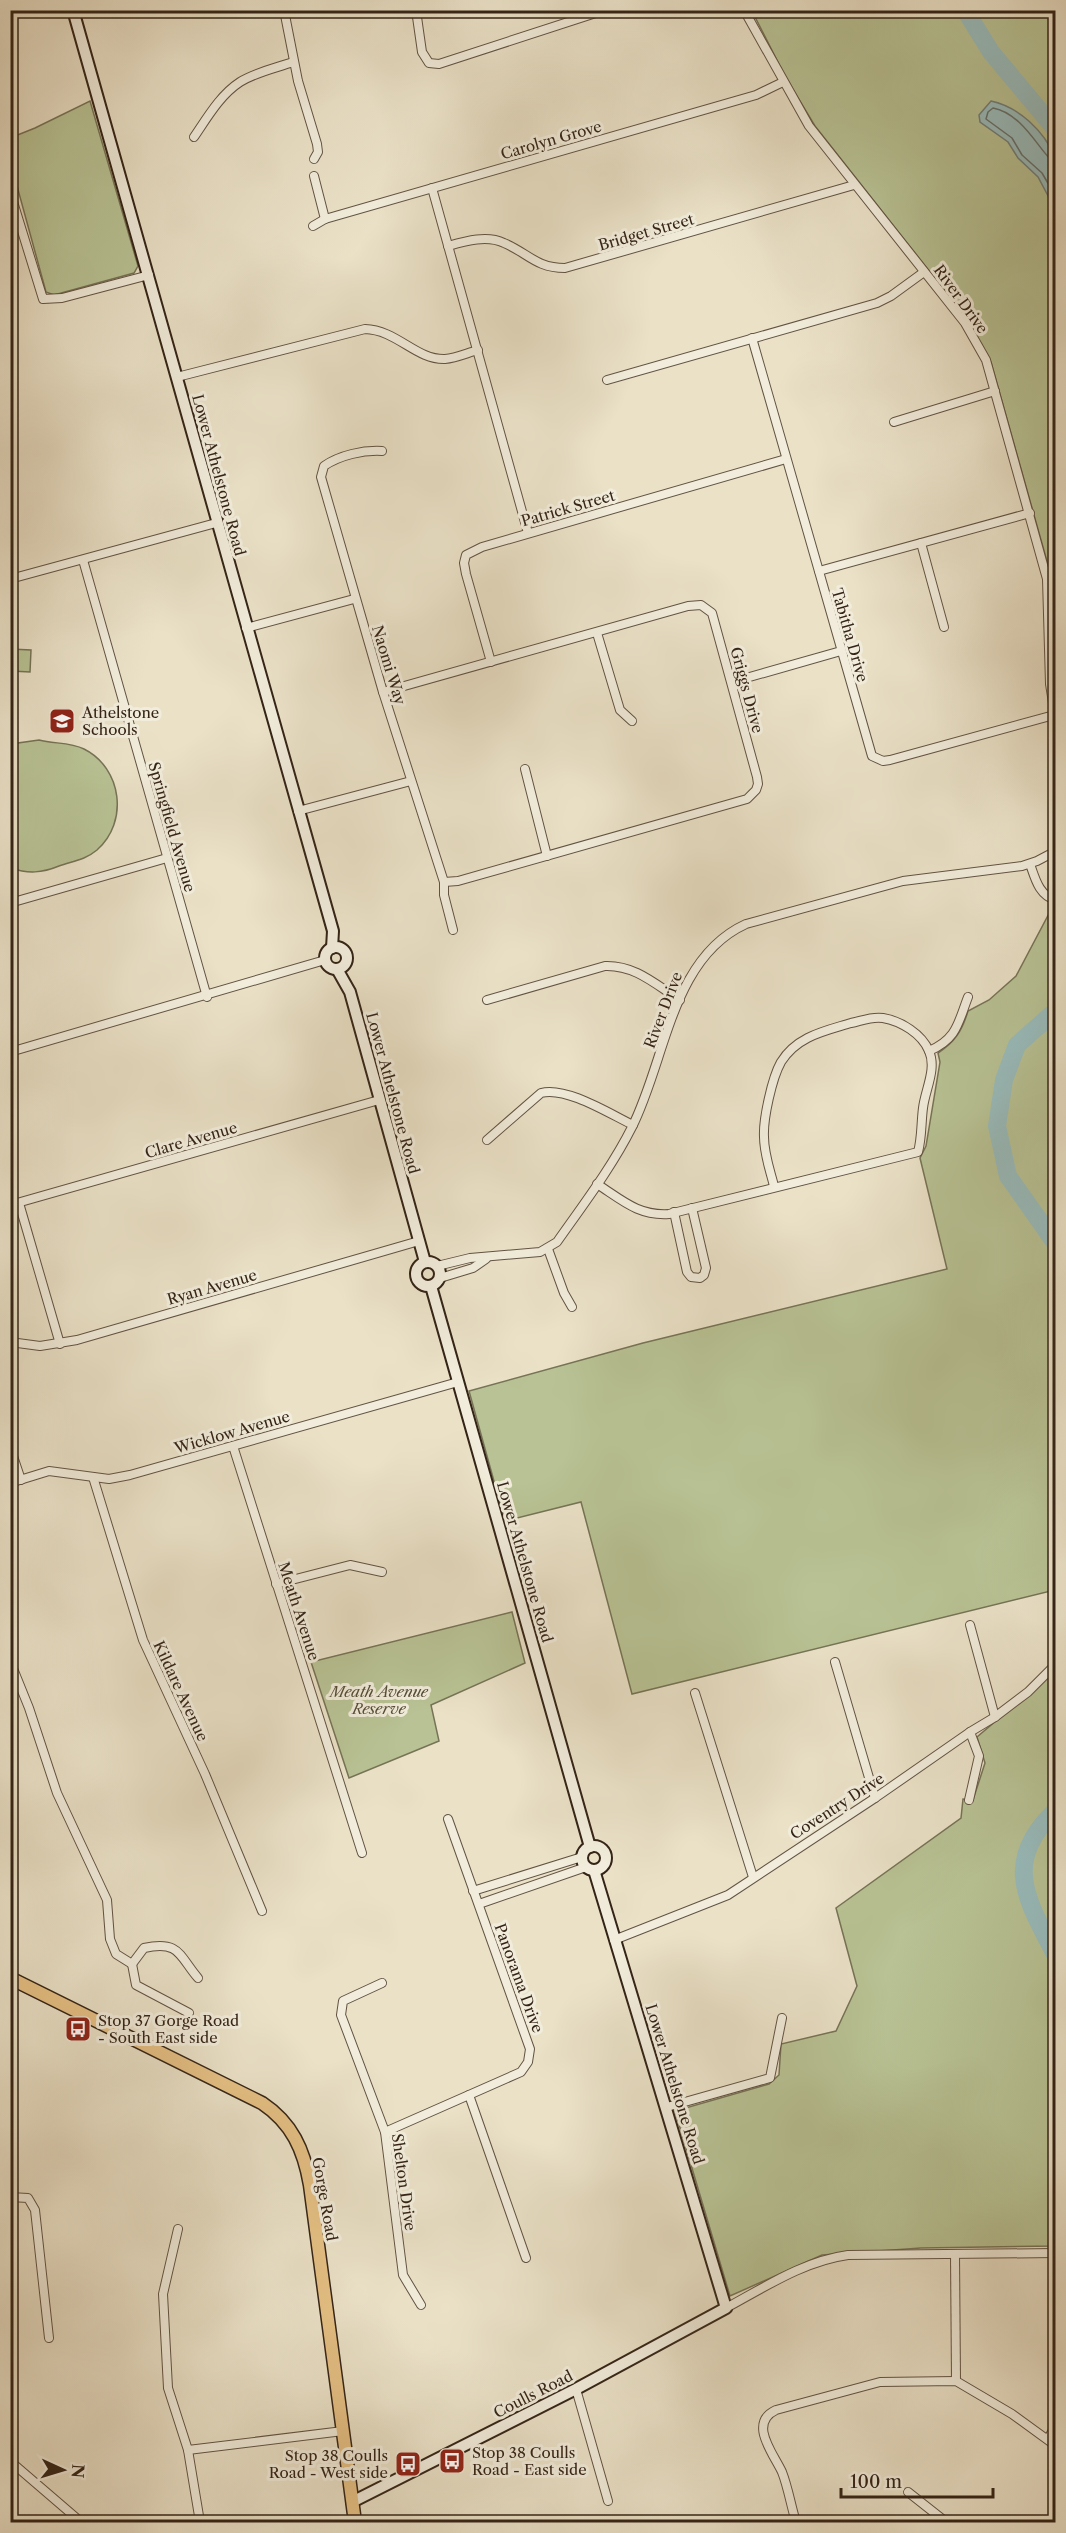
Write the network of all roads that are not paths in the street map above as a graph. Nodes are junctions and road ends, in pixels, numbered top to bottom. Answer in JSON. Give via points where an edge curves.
{"nodes":[{"id":1,"x":73,"y":10,"type":"edge"},
{"id":2,"x":284,"y":10,"type":"edge"},
{"id":3,"x":416,"y":10,"type":"edge"},
{"id":4,"x":744,"y":10,"type":"edge"},
{"id":5,"x":602,"y":11,"type":"edge"},
{"id":6,"x":293,"y":62,"type":"junction"},
{"id":7,"x":783,"y":82,"type":"junction"},
{"id":8,"x":194,"y":137,"type":"dead end"},
{"id":9,"x":314,"y":159,"type":"dead end"},
{"id":10,"x":314,"y":176,"type":"dead end"},
{"id":11,"x":854,"y":185,"type":"junction"},
{"id":12,"x":432,"y":188,"type":"junction"},
{"id":13,"x":10,"y":192,"type":"edge"},
{"id":14,"x":325,"y":219,"type":"junction"},
{"id":15,"x":313,"y":226,"type":"dead end"},
{"id":16,"x":448,"y":246,"type":"junction"},
{"id":17,"x":924,"y":272,"type":"junction"},
{"id":18,"x":149,"y":275,"type":"junction"},
{"id":19,"x":752,"y":338,"type":"junction"},
{"id":20,"x":478,"y":350,"type":"junction"},
{"id":21,"x":177,"y":377,"type":"junction"},
{"id":22,"x":607,"y":380,"type":"dead end"},
{"id":23,"x":995,"y":391,"type":"junction"},
{"id":24,"x":894,"y":422,"type":"dead end"},
{"id":25,"x":382,"y":451,"type":"dead end"},
{"id":26,"x":786,"y":459,"type":"junction"},
{"id":27,"x":1030,"y":513,"type":"junction"},
{"id":28,"x":216,"y":523,"type":"junction"},
{"id":29,"x":528,"y":533,"type":"junction"},
{"id":30,"x":921,"y":543,"type":"junction"},
{"id":31,"x":83,"y":560,"type":"junction"},
{"id":32,"x":819,"y":571,"type":"junction"},
{"id":33,"x":10,"y":579,"type":"edge"},
{"id":34,"x":354,"y":598,"type":"junction"},
{"id":35,"x":944,"y":627,"type":"dead end"},
{"id":36,"x":246,"y":628,"type":"junction"},
{"id":37,"x":597,"y":633,"type":"junction"},
{"id":38,"x":841,"y":651,"type":"junction"},
{"id":39,"x":491,"y":662,"type":"junction"},
{"id":40,"x":732,"y":682,"type":"junction"},
{"id":41,"x":383,"y":692,"type":"junction"},
{"id":42,"x":1055,"y":719,"type":"edge"},
{"id":43,"x":632,"y":721,"type":"dead end"},
{"id":44,"x":525,"y":769,"type":"dead end"},
{"id":45,"x":411,"y":781,"type":"junction"},
{"id":46,"x":298,"y":811,"type":"junction"},
{"id":47,"x":1056,"y":850,"type":"edge"},
{"id":48,"x":547,"y":856,"type":"junction"},
{"id":49,"x":167,"y":858,"type":"junction"},
{"id":50,"x":1030,"y":864,"type":"junction"},
{"id":51,"x":444,"y":882,"type":"junction"},
{"id":52,"x":1056,"y":900,"type":"edge"},
{"id":53,"x":10,"y":903,"type":"edge"},
{"id":54,"x":453,"y":930,"type":"dead end"},
{"id":55,"x":332,"y":948,"type":"junction"},
{"id":56,"x":325,"y":960,"type":"junction"},
{"id":57,"x":337,"y":969,"type":"junction"},
{"id":58,"x":207,"y":997,"type":"junction"},
{"id":59,"x":968,"y":997,"type":"dead end"},
{"id":60,"x":487,"y":1000,"type":"dead end"},
{"id":61,"x":680,"y":1000,"type":"junction"},
{"id":62,"x":929,"y":1051,"type":"junction"},
{"id":63,"x":10,"y":1052,"type":"edge"},
{"id":64,"x":379,"y":1100,"type":"junction"},
{"id":65,"x":633,"y":1125,"type":"junction"},
{"id":66,"x":487,"y":1140,"type":"dead end"},
{"id":67,"x":597,"y":1184,"type":"junction"},
{"id":68,"x":774,"y":1186,"type":"junction"},
{"id":69,"x":19,"y":1203,"type":"junction"},
{"id":70,"x":10,"y":1205,"type":"edge"},
{"id":71,"x":692,"y":1208,"type":"junction"},
{"id":72,"x":674,"y":1212,"type":"junction"},
{"id":73,"x":419,"y":1241,"type":"junction"},
{"id":74,"x":548,"y":1249,"type":"junction"},
{"id":75,"x":487,"y":1258,"type":"junction"},
{"id":76,"x":425,"y":1262,"type":"junction"},
{"id":77,"x":437,"y":1266,"type":"junction"},
{"id":78,"x":435,"y":1282,"type":"junction"},
{"id":79,"x":572,"y":1307,"type":"dead end"},
{"id":80,"x":10,"y":1342,"type":"edge"},
{"id":81,"x":60,"y":1344,"type":"junction"},
{"id":82,"x":458,"y":1382,"type":"junction"},
{"id":83,"x":233,"y":1446,"type":"junction"},
{"id":84,"x":10,"y":1447,"type":"edge"},
{"id":85,"x":93,"y":1477,"type":"junction"},
{"id":86,"x":21,"y":1480,"type":"junction"},
{"id":87,"x":10,"y":1484,"type":"edge"},
{"id":88,"x":382,"y":1572,"type":"dead end"},
{"id":89,"x":276,"y":1584,"type":"junction"},
{"id":90,"x":970,"y":1625,"type":"dead end"},
{"id":91,"x":10,"y":1661,"type":"edge"},
{"id":92,"x":835,"y":1662,"type":"dead end"},
{"id":93,"x":1056,"y":1664,"type":"edge"},
{"id":94,"x":695,"y":1693,"type":"dead end"},
{"id":95,"x":994,"y":1717,"type":"junction"},
{"id":96,"x":970,"y":1732,"type":"junction"},
{"id":97,"x":875,"y":1798,"type":"junction"},
{"id":98,"x":969,"y":1800,"type":"dead end"},
{"id":99,"x":448,"y":1819,"type":"dead end"},
{"id":100,"x":590,"y":1847,"type":"junction"},
{"id":101,"x":362,"y":1853,"type":"dead end"},
{"id":102,"x":588,"y":1865,"type":"junction"},
{"id":103,"x":753,"y":1877,"type":"junction"},
{"id":104,"x":474,"y":1892,"type":"junction"},
{"id":105,"x":478,"y":1904,"type":"junction"},
{"id":106,"x":262,"y":1911,"type":"dead end"},
{"id":107,"x":614,"y":1940,"type":"junction"},
{"id":108,"x":132,"y":1964,"type":"junction"},
{"id":109,"x":10,"y":1978,"type":"edge"},
{"id":110,"x":198,"y":1978,"type":"dead end"},
{"id":111,"x":382,"y":1983,"type":"dead end"},
{"id":112,"x":189,"y":2013,"type":"dead end"},
{"id":113,"x":782,"y":2018,"type":"dead end"},
{"id":114,"x":469,"y":2095,"type":"junction"},
{"id":115,"x":667,"y":2107,"type":"junction"},
{"id":116,"x":385,"y":2132,"type":"junction"},
{"id":117,"x":10,"y":2198,"type":"edge"},
{"id":118,"x":178,"y":2229,"type":"dead end"},
{"id":119,"x":1056,"y":2253,"type":"edge"},
{"id":120,"x":955,"y":2254,"type":"junction"},
{"id":121,"x":526,"y":2258,"type":"dead end"},
{"id":122,"x":421,"y":2305,"type":"dead end"},
{"id":123,"x":726,"y":2308,"type":"junction"},
{"id":124,"x":49,"y":2338,"type":"dead end"},
{"id":125,"x":956,"y":2381,"type":"junction"},
{"id":126,"x":576,"y":2389,"type":"junction"},
{"id":127,"x":1056,"y":2426,"type":"edge"},
{"id":128,"x":343,"y":2431,"type":"junction"},
{"id":129,"x":1048,"y":2439,"type":"junction"},
{"id":130,"x":1056,"y":2446,"type":"edge"},
{"id":131,"x":188,"y":2450,"type":"junction"},
{"id":132,"x":10,"y":2461,"type":"edge"},
{"id":133,"x":908,"y":2492,"type":"dead end"},
{"id":134,"x":608,"y":2501,"type":"dead end"},
{"id":135,"x":352,"y":2502,"type":"junction"},
{"id":136,"x":81,"y":2523,"type":"edge"},
{"id":137,"x":200,"y":2523,"type":"edge"},
{"id":138,"x":355,"y":2523,"type":"edge"},
{"id":139,"x":796,"y":2523,"type":"edge"},
{"id":140,"x":946,"y":2523,"type":"edge"}],
"edges":[{"from":1,"to":18,"type":"street","name":"Lower Athelstone Road"},
{"from":2,"to":6,"type":"street"},
{"from":3,"to":5,"type":"street","via":[[422,52],[429,63],[439,64]]},
{"from":4,"to":7,"type":"street","name":"River Drive"},
{"from":6,"to":8,"type":"street","via":[[239,83]]},
{"from":6,"to":9,"type":"street","via":[[315,132],[318,152]]},
{"from":7,"to":11,"type":"street","name":"River Drive","via":[[809,126]]},
{"from":7,"to":12,"type":"street","name":"Carolyn Grove","via":[[756,95]]},
{"from":10,"to":14,"type":"street"},
{"from":11,"to":16,"type":"street","name":"Bridget Street","via":[[565,268],[539,265],[503,242],[469,240]]},
{"from":11,"to":17,"type":"street","name":"River Drive"},
{"from":12,"to":14,"type":"street","name":"Carolyn Grove"},
{"from":12,"to":16,"type":"street"},
{"from":13,"to":18,"type":"street","via":[[43,299],[62,298]]},
{"from":14,"to":15,"type":"street","name":"Carolyn Grove"},
{"from":16,"to":20,"type":"street"},
{"from":17,"to":19,"type":"street","via":[[877,303]]},
{"from":17,"to":23,"type":"street","name":"River Drive","via":[[974,336]]},
{"from":18,"to":21,"type":"street","name":"Lower Athelstone Road"},
{"from":19,"to":22,"type":"street"},
{"from":19,"to":26,"type":"street","name":"Tabitha Drive"},
{"from":20,"to":21,"type":"street","via":[[435,358],[385,332],[365,329]]},
{"from":20,"to":29,"type":"street"},
{"from":21,"to":28,"type":"street","name":"Lower Athelstone Road"},
{"from":23,"to":24,"type":"street"},
{"from":23,"to":27,"type":"street","name":"River Drive"},
{"from":25,"to":34,"type":"street","name":"Naomi Way","via":[[370,450],[333,460],[324,466],[321,477]]},
{"from":26,"to":29,"type":"street","name":"Patrick Street"},
{"from":26,"to":32,"type":"street","name":"Tabitha Drive"},
{"from":27,"to":30,"type":"street"},
{"from":27,"to":42,"type":"street","name":"River Drive","via":[[1047,579]]},
{"from":28,"to":31,"type":"street"},
{"from":28,"to":36,"type":"street","name":"Lower Athelstone Road"},
{"from":29,"to":39,"type":"street","name":"Patrick Street","via":[[466,555],[466,574]]},
{"from":30,"to":32,"type":"street"},
{"from":30,"to":35,"type":"street"},
{"from":31,"to":33,"type":"street"},
{"from":31,"to":49,"type":"street","name":"Springfield Avenue"},
{"from":32,"to":38,"type":"street","name":"Tabitha Drive"},
{"from":34,"to":36,"type":"street"},
{"from":34,"to":41,"type":"street","name":"Naomi Way"},
{"from":36,"to":46,"type":"street","name":"Lower Athelstone Road"},
{"from":37,"to":39,"type":"street","name":"Griggs Drive"},
{"from":37,"to":40,"type":"street","name":"Griggs Drive","via":[[701,605],[712,613]]},
{"from":37,"to":43,"type":"street","via":[[620,710]]},
{"from":38,"to":40,"type":"street"},
{"from":38,"to":42,"type":"street","name":"Tabitha Drive","via":[[868,749],[877,759],[890,760]]},
{"from":39,"to":41,"type":"street","name":"Griggs Drive"},
{"from":40,"to":48,"type":"street","name":"Griggs Drive","via":[[757,777],[752,795]]},
{"from":41,"to":45,"type":"street","name":"Naomi Way"},
{"from":44,"to":48,"type":"street"},
{"from":45,"to":46,"type":"street"},
{"from":45,"to":51,"type":"street","name":"Naomi Way"},
{"from":46,"to":55,"type":"street","name":"Lower Athelstone Road","via":[[333,931]]},
{"from":47,"to":50,"type":"street","name":"River Drive"},
{"from":48,"to":51,"type":"street","name":"Griggs Drive"},
{"from":49,"to":53,"type":"street"},
{"from":49,"to":58,"type":"street","name":"Springfield Avenue"},
{"from":50,"to":52,"type":"street","via":[[1045,896]]},
{"from":50,"to":61,"type":"street","name":"River Drive","via":[[903,881],[747,924],[711,947]]},
{"from":51,"to":54,"type":"street","name":"Naomi Way"},
{"from":55,"to":56,"type":"street"},
{"from":55,"to":57,"type":"street","via":[[346,954],[346,962]]},
{"from":56,"to":57,"type":"street"},
{"from":56,"to":58,"type":"street"},
{"from":57,"to":64,"type":"street","name":"Lower Athelstone Road","via":[[350,992]]},
{"from":58,"to":63,"type":"street"},
{"from":59,"to":62,"type":"street","via":[[952,1037]]},
{"from":60,"to":61,"type":"street","via":[[605,966],[617,966],[638,972]]},
{"from":61,"to":65,"type":"street","name":"River Drive"},
{"from":62,"to":68,"type":"street","via":[[932,1070],[918,1152]]},
{"from":62,"to":68,"type":"street","via":[[912,1030],[882,1018],[817,1033],[791,1050],[777,1073],[763,1135]]},
{"from":64,"to":69,"type":"street","name":"Clare Avenue"},
{"from":64,"to":73,"type":"street","name":"Lower Athelstone Road"},
{"from":65,"to":66,"type":"street","via":[[571,1096],[549,1091]]},
{"from":65,"to":67,"type":"street","name":"River Drive"},
{"from":67,"to":72,"type":"street","via":[[638,1211],[657,1215]]},
{"from":67,"to":74,"type":"street","name":"River Drive"},
{"from":68,"to":71,"type":"street"},
{"from":69,"to":70,"type":"street","name":"Clare Avenue"},
{"from":69,"to":81,"type":"street"},
{"from":71,"to":72,"type":"street"},
{"from":71,"to":72,"type":"street","via":[[705,1268],[700,1278],[687,1272]]},
{"from":73,"to":76,"type":"street","name":"Lower Athelstone Road"},
{"from":73,"to":81,"type":"street","name":"Ryan Avenue"},
{"from":74,"to":75,"type":"street"},
{"from":74,"to":79,"type":"street"},
{"from":75,"to":77,"type":"street"},
{"from":75,"to":78,"type":"street","via":[[473,1268]]},
{"from":76,"to":77,"type":"street"},
{"from":76,"to":78,"type":"street","via":[[417,1277],[423,1285]]},
{"from":77,"to":78,"type":"street"},
{"from":78,"to":82,"type":"street","name":"Lower Athelstone Road"},
{"from":80,"to":81,"type":"street","name":"Ryan Avenue","via":[[28,1346]]},
{"from":82,"to":83,"type":"street","name":"Wicklow Avenue"},
{"from":82,"to":100,"type":"street","name":"Lower Athelstone Road"},
{"from":83,"to":85,"type":"street","name":"Wicklow Avenue","via":[[130,1476]]},
{"from":83,"to":89,"type":"street","name":"Meath Avenue"},
{"from":84,"to":86,"type":"street"},
{"from":85,"to":86,"type":"street","name":"Wicklow Avenue","via":[[56,1471]]},
{"from":85,"to":106,"type":"street","name":"Kildare Avenue","via":[[143,1640]]},
{"from":86,"to":87,"type":"street","name":"Wicklow Avenue"},
{"from":88,"to":89,"type":"street","via":[[350,1565]]},
{"from":89,"to":101,"type":"street","name":"Meath Avenue"},
{"from":90,"to":95,"type":"street"},
{"from":91,"to":108,"type":"street","via":[[57,1793],[107,1900],[110,1939],[116,1954]]},
{"from":92,"to":97,"type":"street"},
{"from":93,"to":95,"type":"street","name":"Coventry Drive","via":[[1028,1692]]},
{"from":94,"to":103,"type":"street"},
{"from":95,"to":96,"type":"street","name":"Coventry Drive"},
{"from":96,"to":97,"type":"street","name":"Coventry Drive"},
{"from":96,"to":98,"type":"street","via":[[979,1756]]},
{"from":97,"to":103,"type":"street","name":"Coventry Drive"},
{"from":99,"to":104,"type":"street","name":"Panorama Drive"},
{"from":100,"to":102,"type":"street"},
{"from":100,"to":102,"type":"street","via":[[602,1849],[606,1858],[604,1866]]},
{"from":102,"to":104,"type":"street"},
{"from":102,"to":105,"type":"street"},
{"from":102,"to":107,"type":"street","name":"Lower Athelstone Road"},
{"from":103,"to":107,"type":"street","name":"Coventry Drive","via":[[728,1895]]},
{"from":104,"to":105,"type":"street","name":"Panorama Drive"},
{"from":105,"to":114,"type":"street","name":"Panorama Drive","via":[[530,2049],[521,2072]]},
{"from":107,"to":115,"type":"street","name":"Lower Athelstone Road"},
{"from":108,"to":110,"type":"street","via":[[144,1948],[165,1946],[185,1957]]},
{"from":108,"to":112,"type":"street","via":[[136,1985]]},
{"from":109,"to":128,"type":"main road","name":"Gorge Road","via":[[262,2103],[292,2131],[310,2185]]},
{"from":111,"to":116,"type":"street","name":"Shelton Drive","via":[[343,2001],[340,2015]]},
{"from":113,"to":115,"type":"street","via":[[770,2078]]},
{"from":114,"to":116,"type":"street","name":"Panorama Drive"},
{"from":114,"to":121,"type":"street"},
{"from":115,"to":123,"type":"street","name":"Lower Athelstone Road"},
{"from":116,"to":122,"type":"street","name":"Shelton Drive","via":[[403,2276]]},
{"from":117,"to":124,"type":"street","via":[[28,2198],[35,2210]]},
{"from":118,"to":131,"type":"street","via":[[164,2294],[168,2388]]},
{"from":119,"to":120,"type":"street"},
{"from":120,"to":123,"type":"street","via":[[830,2258]]},
{"from":120,"to":125,"type":"street"},
{"from":123,"to":126,"type":"street","name":"Coulls Road"},
{"from":125,"to":129,"type":"street"},
{"from":125,"to":139,"type":"street","via":[[880,2382],[768,2414],[763,2421],[768,2448],[782,2472]]},
{"from":126,"to":134,"type":"street"},
{"from":126,"to":135,"type":"street","name":"Coulls Road"},
{"from":127,"to":129,"type":"street"},
{"from":128,"to":131,"type":"street"},
{"from":128,"to":135,"type":"main road","name":"Gorge Road"},
{"from":129,"to":130,"type":"street"},
{"from":131,"to":137,"type":"street"},
{"from":132,"to":136,"type":"street"},
{"from":133,"to":140,"type":"street"},
{"from":135,"to":138,"type":"main road","name":"Gorge Road"}]}
